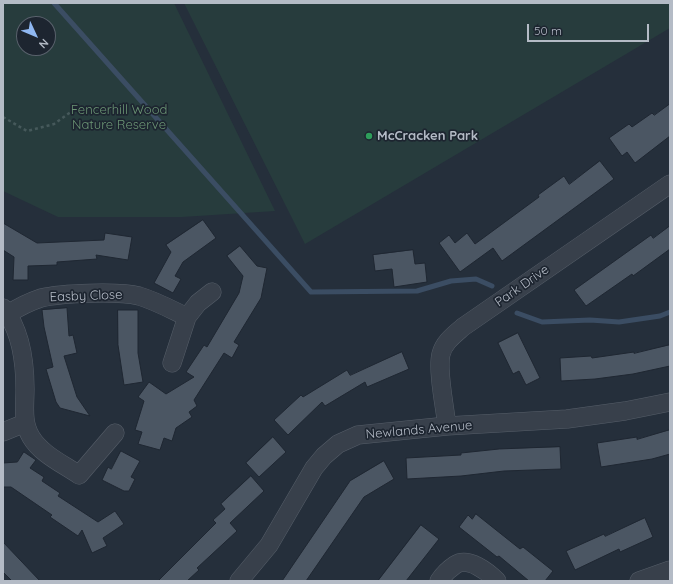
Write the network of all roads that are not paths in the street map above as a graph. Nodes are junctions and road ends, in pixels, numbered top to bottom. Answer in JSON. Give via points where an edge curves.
{"nodes":[{"id":1,"x":670,"y":184,"type":"edge"},
{"id":2,"x":212,"y":292,"type":"dead end"},
{"id":3,"x":6,"y":311,"type":"edge"},
{"id":4,"x":187,"y":317,"type":"junction"},
{"id":5,"x":172,"y":363,"type":"dead end"},
{"id":6,"x":670,"y":402,"type":"edge"},
{"id":7,"x":25,"y":423,"type":"junction"},
{"id":8,"x":447,"y":426,"type":"junction"},
{"id":9,"x":3,"y":432,"type":"edge"},
{"id":10,"x":115,"y":432,"type":"dead end"},
{"id":11,"x":670,"y":570,"type":"edge"},
{"id":12,"x":239,"y":581,"type":"edge"},
{"id":13,"x":439,"y":581,"type":"edge"},
{"id":14,"x":497,"y":581,"type":"edge"},
{"id":15,"x":638,"y":581,"type":"edge"}],
"edges":[{"from":1,"to":8,"type":"street","name":"Park Drive","via":[[462,327],[449,339],[441,354],[440,370]]},
{"from":2,"to":4,"type":"street","via":[[198,303]]},
{"from":3,"to":4,"type":"street","name":"Easby Close","via":[[42,298],[118,294],[139,296]]},
{"from":3,"to":7,"type":"street","via":[[21,343],[25,378]]},
{"from":4,"to":5,"type":"street"},
{"from":6,"to":8,"type":"street","name":"Newlands Avenue","via":[[567,419]]},
{"from":7,"to":9,"type":"street"},
{"from":7,"to":10,"type":"street","via":[[32,438],[43,451],[80,475]]},
{"from":8,"to":12,"type":"street","name":"Newlands Avenue","via":[[358,436],[338,444],[314,468],[270,545]]},
{"from":11,"to":15,"type":"street"},
{"from":13,"to":14,"type":"street","via":[[456,564],[472,563]]}]}
